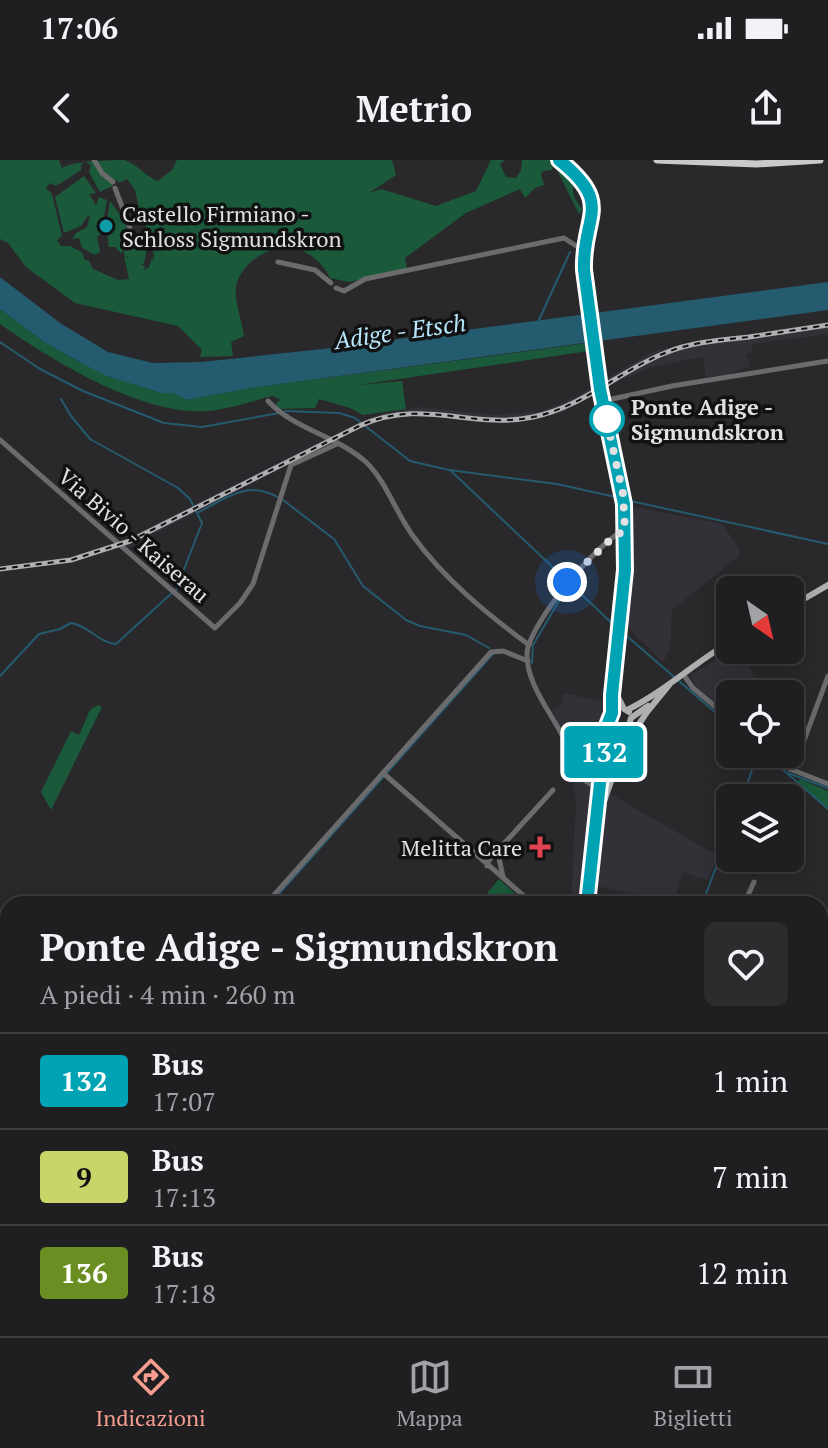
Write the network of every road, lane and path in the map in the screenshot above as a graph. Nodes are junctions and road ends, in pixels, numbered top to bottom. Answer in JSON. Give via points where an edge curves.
{"nodes":[{"id":1,"x":94,"y":160,"type":"edge"},
{"id":2,"x":657,"y":160,"type":"edge"},
{"id":3,"x":561,"y":161,"type":"edge"},
{"id":4,"x":821,"y":163,"type":"edge"},
{"id":5,"x":133,"y":243,"type":"dead end"},
{"id":6,"x":584,"y":251,"type":"junction"},
{"id":7,"x":278,"y":262,"type":"dead end"},
{"id":8,"x":828,"y":361,"type":"edge"},
{"id":9,"x":268,"y":401,"type":"dead end"},
{"id":10,"x":603,"y":401,"type":"junction"},
{"id":11,"x":0,"y":440,"type":"edge"},
{"id":12,"x":337,"y":444,"type":"junction"},
{"id":13,"x":625,"y":530,"type":"junction"},
{"id":14,"x":828,"y":585,"type":"edge"},
{"id":15,"x":804,"y":599,"type":"edge"},
{"id":16,"x":529,"y":645,"type":"junction"},
{"id":17,"x":716,"y":649,"type":"edge"},
{"id":18,"x":528,"y":661,"type":"junction"},
{"id":19,"x":680,"y":675,"type":"junction"},
{"id":20,"x":828,"y":676,"type":"edge"},
{"id":21,"x":612,"y":686,"type":"junction"},
{"id":22,"x":668,"y":686,"type":"junction"},
{"id":23,"x":716,"y":707,"type":"edge"},
{"id":24,"x":625,"y":710,"type":"junction"},
{"id":25,"x":612,"y":717,"type":"junction"},
{"id":26,"x":631,"y":718,"type":"junction"},
{"id":27,"x":626,"y":728,"type":"junction"},
{"id":28,"x":622,"y":750,"type":"junction"},
{"id":29,"x":790,"y":768,"type":"edge"},
{"id":30,"x":793,"y":770,"type":"junction"},
{"id":31,"x":385,"y":775,"type":"junction"},
{"id":32,"x":828,"y":784,"type":"edge"},
{"id":33,"x":595,"y":787,"type":"dead end"},
{"id":34,"x":553,"y":790,"type":"dead end"},
{"id":35,"x":598,"y":816,"type":"junction"},
{"id":36,"x":498,"y":852,"type":"junction"},
{"id":37,"x":487,"y":866,"type":"junction"},
{"id":38,"x":503,"y":877,"type":"junction"},
{"id":39,"x":754,"y":882,"type":"dead end"},
{"id":40,"x":273,"y":896,"type":"edge"},
{"id":41,"x":524,"y":896,"type":"edge"},
{"id":42,"x":588,"y":896,"type":"edge"},
{"id":43,"x":748,"y":896,"type":"edge"}],
"edges":[{"from":1,"to":5,"type":"street","via":[[114,185]]},
{"from":2,"to":4,"type":"highway"},
{"from":3,"to":6,"type":"main road","via":[[591,199]]},
{"from":6,"to":7,"type":"street","via":[[564,238],[365,279],[344,291],[315,270]]},
{"from":6,"to":10,"type":"main road"},
{"from":8,"to":10,"type":"street"},
{"from":9,"to":12,"type":"street"},
{"from":10,"to":13,"type":"main road","via":[[623,494]]},
{"from":11,"to":12,"type":"street","name":"Via Bivio - Kaiserau","via":[[215,628],[253,584],[291,465]]},
{"from":12,"to":16,"type":"street","via":[[373,470],[413,537],[454,583]]},
{"from":13,"to":16,"type":"street","via":[[569,580]]},
{"from":13,"to":21,"type":"main road"},
{"from":14,"to":15,"type":"main road"},
{"from":16,"to":18,"type":"street"},
{"from":17,"to":19,"type":"main road"},
{"from":18,"to":31,"type":"street","via":[[491,652]]},
{"from":18,"to":33,"type":"street","via":[[577,773]]},
{"from":19,"to":22,"type":"main road"},
{"from":19,"to":23,"type":"street"},
{"from":20,"to":30,"type":"street"},
{"from":21,"to":24,"type":"main road"},
{"from":21,"to":25,"type":"main road"},
{"from":22,"to":24,"type":"main road"},
{"from":22,"to":26,"type":"main road"},
{"from":22,"to":28,"type":"main road"},
{"from":24,"to":25,"type":"main road"},
{"from":24,"to":26,"type":"main road"},
{"from":25,"to":27,"type":"main road","via":[[617,728]]},
{"from":25,"to":35,"type":"main road","via":[[606,728]]},
{"from":26,"to":27,"type":"main road"},
{"from":27,"to":28,"type":"main road"},
{"from":28,"to":35,"type":"main road"},
{"from":29,"to":30,"type":"street"},
{"from":30,"to":32,"type":"street"},
{"from":31,"to":37,"type":"street"},
{"from":31,"to":40,"type":"street"},
{"from":34,"to":36,"type":"street"},
{"from":35,"to":42,"type":"main road"},
{"from":36,"to":37,"type":"street"},
{"from":36,"to":38,"type":"street"},
{"from":37,"to":38,"type":"street"},
{"from":38,"to":41,"type":"street"},
{"from":39,"to":43,"type":"street"}]}
